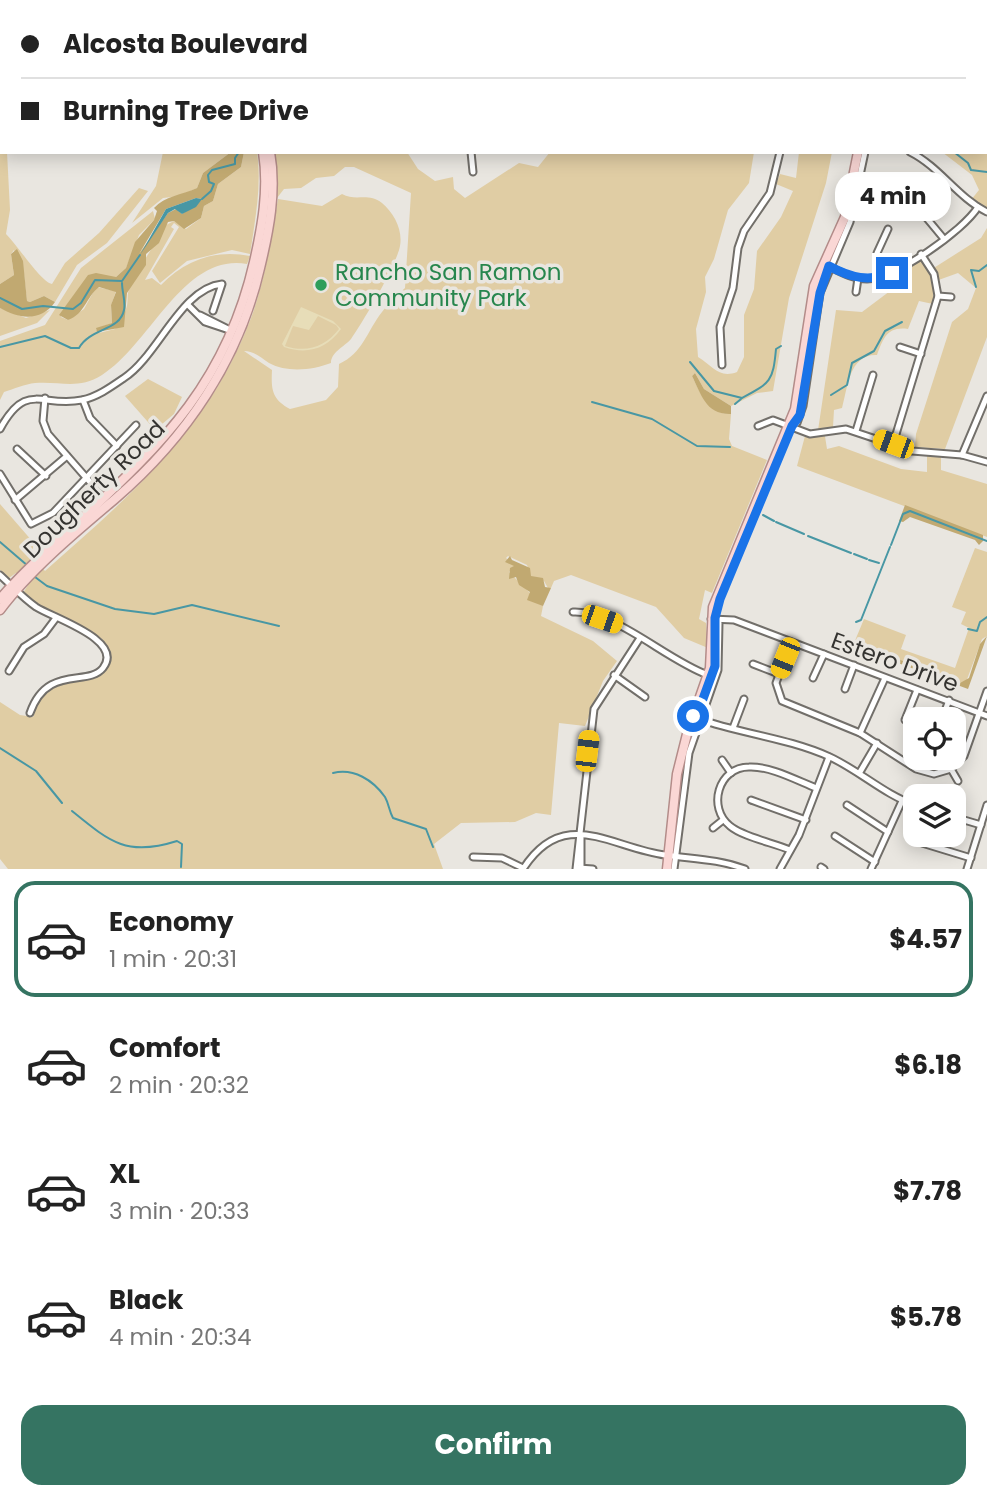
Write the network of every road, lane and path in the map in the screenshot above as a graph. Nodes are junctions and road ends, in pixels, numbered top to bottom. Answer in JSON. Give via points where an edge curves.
{"nodes":[{"id":1,"x":471,"y":154,"type":"edge"},
{"id":2,"x":780,"y":154,"type":"edge"},
{"id":3,"x":862,"y":154,"type":"edge"},
{"id":4,"x":913,"y":154,"type":"edge"},
{"id":5,"x":267,"y":157,"type":"edge"},
{"id":6,"x":473,"y":172,"type":"dead end"},
{"id":7,"x":895,"y":189,"type":"dead end"},
{"id":8,"x":978,"y":207,"type":"junction"},
{"id":9,"x":987,"y":212,"type":"edge"},
{"id":10,"x":888,"y":229,"type":"dead end"},
{"id":11,"x":943,"y":239,"type":"junction"},
{"id":12,"x":920,"y":254,"type":"junction"},
{"id":13,"x":826,"y":265,"type":"junction"},
{"id":14,"x":858,"y":278,"type":"junction"},
{"id":15,"x":880,"y":278,"type":"junction"},
{"id":16,"x":856,"y":292,"type":"dead end"},
{"id":17,"x":938,"y":296,"type":"junction"},
{"id":18,"x":951,"y":297,"type":"dead end"},
{"id":19,"x":188,"y":305,"type":"junction"},
{"id":20,"x":213,"y":311,"type":"dead end"},
{"id":21,"x":235,"y":333,"type":"junction"},
{"id":22,"x":900,"y":347,"type":"dead end"},
{"id":23,"x":920,"y":354,"type":"junction"},
{"id":24,"x":722,"y":365,"type":"dead end"},
{"id":25,"x":873,"y":375,"type":"dead end"},
{"id":26,"x":987,"y":396,"type":"edge"},
{"id":27,"x":45,"y":398,"type":"junction"},
{"id":28,"x":83,"y":400,"type":"junction"},
{"id":29,"x":136,"y":425,"type":"dead end"},
{"id":30,"x":790,"y":425,"type":"junction"},
{"id":31,"x":758,"y":426,"type":"dead end"},
{"id":32,"x":0,"y":429,"type":"edge"},
{"id":33,"x":856,"y":431,"type":"junction"},
{"id":34,"x":893,"y":444,"type":"junction"},
{"id":35,"x":117,"y":446,"type":"junction"},
{"id":36,"x":17,"y":449,"type":"dead end"},
{"id":37,"x":962,"y":455,"type":"junction"},
{"id":38,"x":67,"y":456,"type":"junction"},
{"id":39,"x":987,"y":462,"type":"edge"},
{"id":40,"x":0,"y":474,"type":"edge"},
{"id":41,"x":46,"y":476,"type":"junction"},
{"id":42,"x":87,"y":478,"type":"junction"},
{"id":43,"x":108,"y":499,"type":"junction"},
{"id":44,"x":15,"y":500,"type":"junction"},
{"id":45,"x":0,"y":575,"type":"edge"},
{"id":46,"x":14,"y":588,"type":"junction"},
{"id":47,"x":0,"y":599,"type":"edge"},
{"id":48,"x":0,"y":610,"type":"edge"},
{"id":49,"x":573,"y":612,"type":"dead end"},
{"id":50,"x":56,"y":618,"type":"junction"},
{"id":51,"x":713,"y":618,"type":"junction"},
{"id":52,"x":640,"y":638,"type":"junction"},
{"id":53,"x":791,"y":642,"type":"junction"},
{"id":54,"x":824,"y":654,"type":"junction"},
{"id":55,"x":753,"y":664,"type":"dead end"},
{"id":56,"x":854,"y":665,"type":"junction"},
{"id":57,"x":9,"y":671,"type":"dead end"},
{"id":58,"x":779,"y":674,"type":"junction"},
{"id":59,"x":614,"y":675,"type":"junction"},
{"id":60,"x":710,"y":675,"type":"junction"},
{"id":61,"x":813,"y":678,"type":"dead end"},
{"id":62,"x":886,"y":678,"type":"junction"},
{"id":63,"x":845,"y":689,"type":"dead end"},
{"id":64,"x":917,"y":690,"type":"junction"},
{"id":65,"x":987,"y":691,"type":"edge"},
{"id":66,"x":645,"y":696,"type":"dead end"},
{"id":67,"x":744,"y":699,"type":"dead end"},
{"id":68,"x":949,"y":700,"type":"junction"},
{"id":69,"x":910,"y":707,"type":"edge"},
{"id":70,"x":946,"y":707,"type":"edge"},
{"id":71,"x":30,"y":713,"type":"dead end"},
{"id":72,"x":980,"y":713,"type":"junction"},
{"id":73,"x":987,"y":716,"type":"edge"},
{"id":74,"x":696,"y":718,"type":"junction"},
{"id":75,"x":733,"y":728,"type":"junction"},
{"id":76,"x":860,"y":733,"type":"junction"},
{"id":77,"x":877,"y":743,"type":"junction"},
{"id":78,"x":966,"y":751,"type":"edge"},
{"id":79,"x":829,"y":757,"type":"junction"},
{"id":80,"x":903,"y":759,"type":"edge"},
{"id":81,"x":722,"y":760,"type":"dead end"},
{"id":82,"x":921,"y":770,"type":"edge"},
{"id":83,"x":945,"y":770,"type":"edge"},
{"id":84,"x":952,"y":770,"type":"edge"},
{"id":85,"x":860,"y":772,"type":"junction"},
{"id":86,"x":731,"y":773,"type":"junction"},
{"id":87,"x":958,"y":781,"type":"dead end"},
{"id":88,"x":816,"y":788,"type":"junction"},
{"id":89,"x":751,"y":800,"type":"dead end"},
{"id":90,"x":902,"y":801,"type":"joint"},
{"id":91,"x":847,"y":805,"type":"dead end"},
{"id":92,"x":987,"y":805,"type":"edge"},
{"id":93,"x":723,"y":820,"type":"junction"},
{"id":94,"x":806,"y":820,"type":"junction"},
{"id":95,"x":966,"y":821,"type":"edge"},
{"id":96,"x":981,"y":825,"type":"junction"},
{"id":97,"x":713,"y":828,"type":"dead end"},
{"id":98,"x":888,"y":832,"type":"junction"},
{"id":99,"x":580,"y":835,"type":"junction"},
{"id":100,"x":835,"y":836,"type":"dead end"},
{"id":101,"x":935,"y":847,"type":"edge"},
{"id":102,"x":790,"y":850,"type":"junction"},
{"id":103,"x":672,"y":856,"type":"junction"},
{"id":104,"x":473,"y":857,"type":"dead end"},
{"id":105,"x":971,"y":858,"type":"junction"},
{"id":106,"x":874,"y":862,"type":"junction"},
{"id":107,"x":579,"y":868,"type":"edge"},
{"id":108,"x":523,"y":869,"type":"edge"},
{"id":109,"x":593,"y":869,"type":"edge"},
{"id":110,"x":671,"y":869,"type":"edge"},
{"id":111,"x":745,"y":869,"type":"edge"},
{"id":112,"x":780,"y":869,"type":"edge"},
{"id":113,"x":871,"y":869,"type":"edge"},
{"id":114,"x":967,"y":869,"type":"edge"}],
"edges":[{"from":1,"to":6,"type":"street"},
{"from":2,"to":24,"type":"street","via":[[770,193],[738,247],[733,288],[720,327]]},
{"from":3,"to":13,"type":"main road","via":[[847,221]]},
{"from":4,"to":8,"type":"street"},
{"from":5,"to":21,"type":"main road","name":"Dougherty Road","via":[[255,255]]},
{"from":7,"to":11,"type":"street","via":[[910,198]]},
{"from":8,"to":9,"type":"street"},
{"from":8,"to":11,"type":"street","via":[[970,220]]},
{"from":10,"to":15,"type":"street","via":[[877,253]]},
{"from":11,"to":12,"type":"street"},
{"from":12,"to":15,"type":"street"},
{"from":12,"to":17,"type":"street","via":[[934,274]]},
{"from":13,"to":14,"type":"street"},
{"from":13,"to":30,"type":"main road","via":[[818,288],[799,408]]},
{"from":14,"to":15,"type":"street"},
{"from":14,"to":16,"type":"street"},
{"from":17,"to":18,"type":"street"},
{"from":17,"to":23,"type":"street"},
{"from":19,"to":20,"type":"street","via":[[203,290],[222,284]]},
{"from":19,"to":21,"type":"street"},
{"from":19,"to":28,"type":"street","via":[[134,371]]},
{"from":21,"to":43,"type":"main road","name":"Dougherty Road","via":[[181,420]]},
{"from":22,"to":23,"type":"street"},
{"from":23,"to":34,"type":"street"},
{"from":25,"to":33,"type":"street"},
{"from":26,"to":37,"type":"street"},
{"from":27,"to":28,"type":"street"},
{"from":27,"to":32,"type":"street","via":[[18,404]]},
{"from":27,"to":38,"type":"street","via":[[45,428]]},
{"from":28,"to":35,"type":"street","via":[[90,418]]},
{"from":29,"to":35,"type":"street"},
{"from":30,"to":31,"type":"street","via":[[773,420]]},
{"from":30,"to":33,"type":"street","via":[[810,434]]},
{"from":30,"to":51,"type":"main road"},
{"from":33,"to":34,"type":"street"},
{"from":34,"to":37,"type":"street","via":[[912,451]]},
{"from":35,"to":42,"type":"street"},
{"from":36,"to":41,"type":"street"},
{"from":37,"to":39,"type":"street"},
{"from":38,"to":41,"type":"street"},
{"from":38,"to":42,"type":"street"},
{"from":40,"to":44,"type":"street"},
{"from":41,"to":44,"type":"street"},
{"from":42,"to":43,"type":"street"},
{"from":42,"to":44,"type":"street","via":[[53,513],[31,524]]},
{"from":43,"to":46,"type":"main road","name":"Dougherty Road"},
{"from":45,"to":46,"type":"street"},
{"from":46,"to":47,"type":"main road","name":"Dougherty Road"},
{"from":46,"to":48,"type":"main road","name":"Dougherty Road"},
{"from":46,"to":50,"type":"street"},
{"from":49,"to":52,"type":"street","via":[[616,624]]},
{"from":50,"to":57,"type":"street","via":[[44,634],[24,647]]},
{"from":50,"to":71,"type":"street","via":[[98,639],[107,660],[96,673],[47,688]]},
{"from":51,"to":53,"type":"street","name":"Estero Drive","via":[[734,620]]},
{"from":51,"to":60,"type":"main road","via":[[716,657]]},
{"from":51,"to":74,"type":"street","via":[[719,623],[718,670]]},
{"from":52,"to":59,"type":"street"},
{"from":52,"to":60,"type":"street"},
{"from":53,"to":54,"type":"street","name":"Estero Drive"},
{"from":53,"to":58,"type":"street"},
{"from":54,"to":56,"type":"street","name":"Estero Drive"},
{"from":54,"to":61,"type":"street"},
{"from":55,"to":58,"type":"street"},
{"from":56,"to":62,"type":"street","name":"Estero Drive"},
{"from":56,"to":63,"type":"street"},
{"from":58,"to":76,"type":"street","via":[[776,691],[782,701]]},
{"from":59,"to":66,"type":"street"},
{"from":59,"to":99,"type":"street","via":[[590,724]]},
{"from":60,"to":74,"type":"main road"},
{"from":62,"to":64,"type":"street","name":"Estero Drive"},
{"from":62,"to":76,"type":"street"},
{"from":64,"to":68,"type":"street","name":"Estero Drive"},
{"from":64,"to":69,"type":"street"},
{"from":65,"to":72,"type":"street"},
{"from":67,"to":75,"type":"street"},
{"from":68,"to":70,"type":"street"},
{"from":68,"to":72,"type":"street","name":"Estero Drive"},
{"from":72,"to":73,"type":"street","name":"Estero Drive"},
{"from":72,"to":78,"type":"street"},
{"from":74,"to":75,"type":"street"},
{"from":74,"to":103,"type":"main road","via":[[681,774]]},
{"from":75,"to":79,"type":"street","via":[[780,738]]},
{"from":76,"to":77,"type":"street"},
{"from":77,"to":80,"type":"street"},
{"from":77,"to":85,"type":"street"},
{"from":79,"to":85,"type":"street"},
{"from":79,"to":88,"type":"street"},
{"from":81,"to":86,"type":"street"},
{"from":82,"to":83,"type":"street"},
{"from":84,"to":87,"type":"street"},
{"from":85,"to":90,"type":"street"},
{"from":86,"to":88,"type":"street","via":[[755,767]]},
{"from":86,"to":93,"type":"street","via":[[717,795]]},
{"from":88,"to":94,"type":"street"},
{"from":89,"to":94,"type":"street"},
{"from":90,"to":98,"type":"street"},
{"from":91,"to":98,"type":"street"},
{"from":92,"to":96,"type":"street"},
{"from":93,"to":97,"type":"street"},
{"from":93,"to":102,"type":"street","via":[[737,831]]},
{"from":94,"to":102,"type":"street"},
{"from":95,"to":96,"type":"street"},
{"from":96,"to":105,"type":"street"},
{"from":98,"to":106,"type":"street"},
{"from":99,"to":103,"type":"street","via":[[609,838]]},
{"from":99,"to":107,"type":"street"},
{"from":99,"to":108,"type":"street","via":[[550,841]]},
{"from":100,"to":106,"type":"street"},
{"from":101,"to":105,"type":"street"},
{"from":102,"to":112,"type":"street"},
{"from":103,"to":110,"type":"main road"},
{"from":103,"to":111,"type":"street","via":[[704,858]]},
{"from":104,"to":108,"type":"street","via":[[502,858]]},
{"from":105,"to":114,"type":"street"},
{"from":106,"to":113,"type":"street"},
{"from":107,"to":109,"type":"street"}]}
